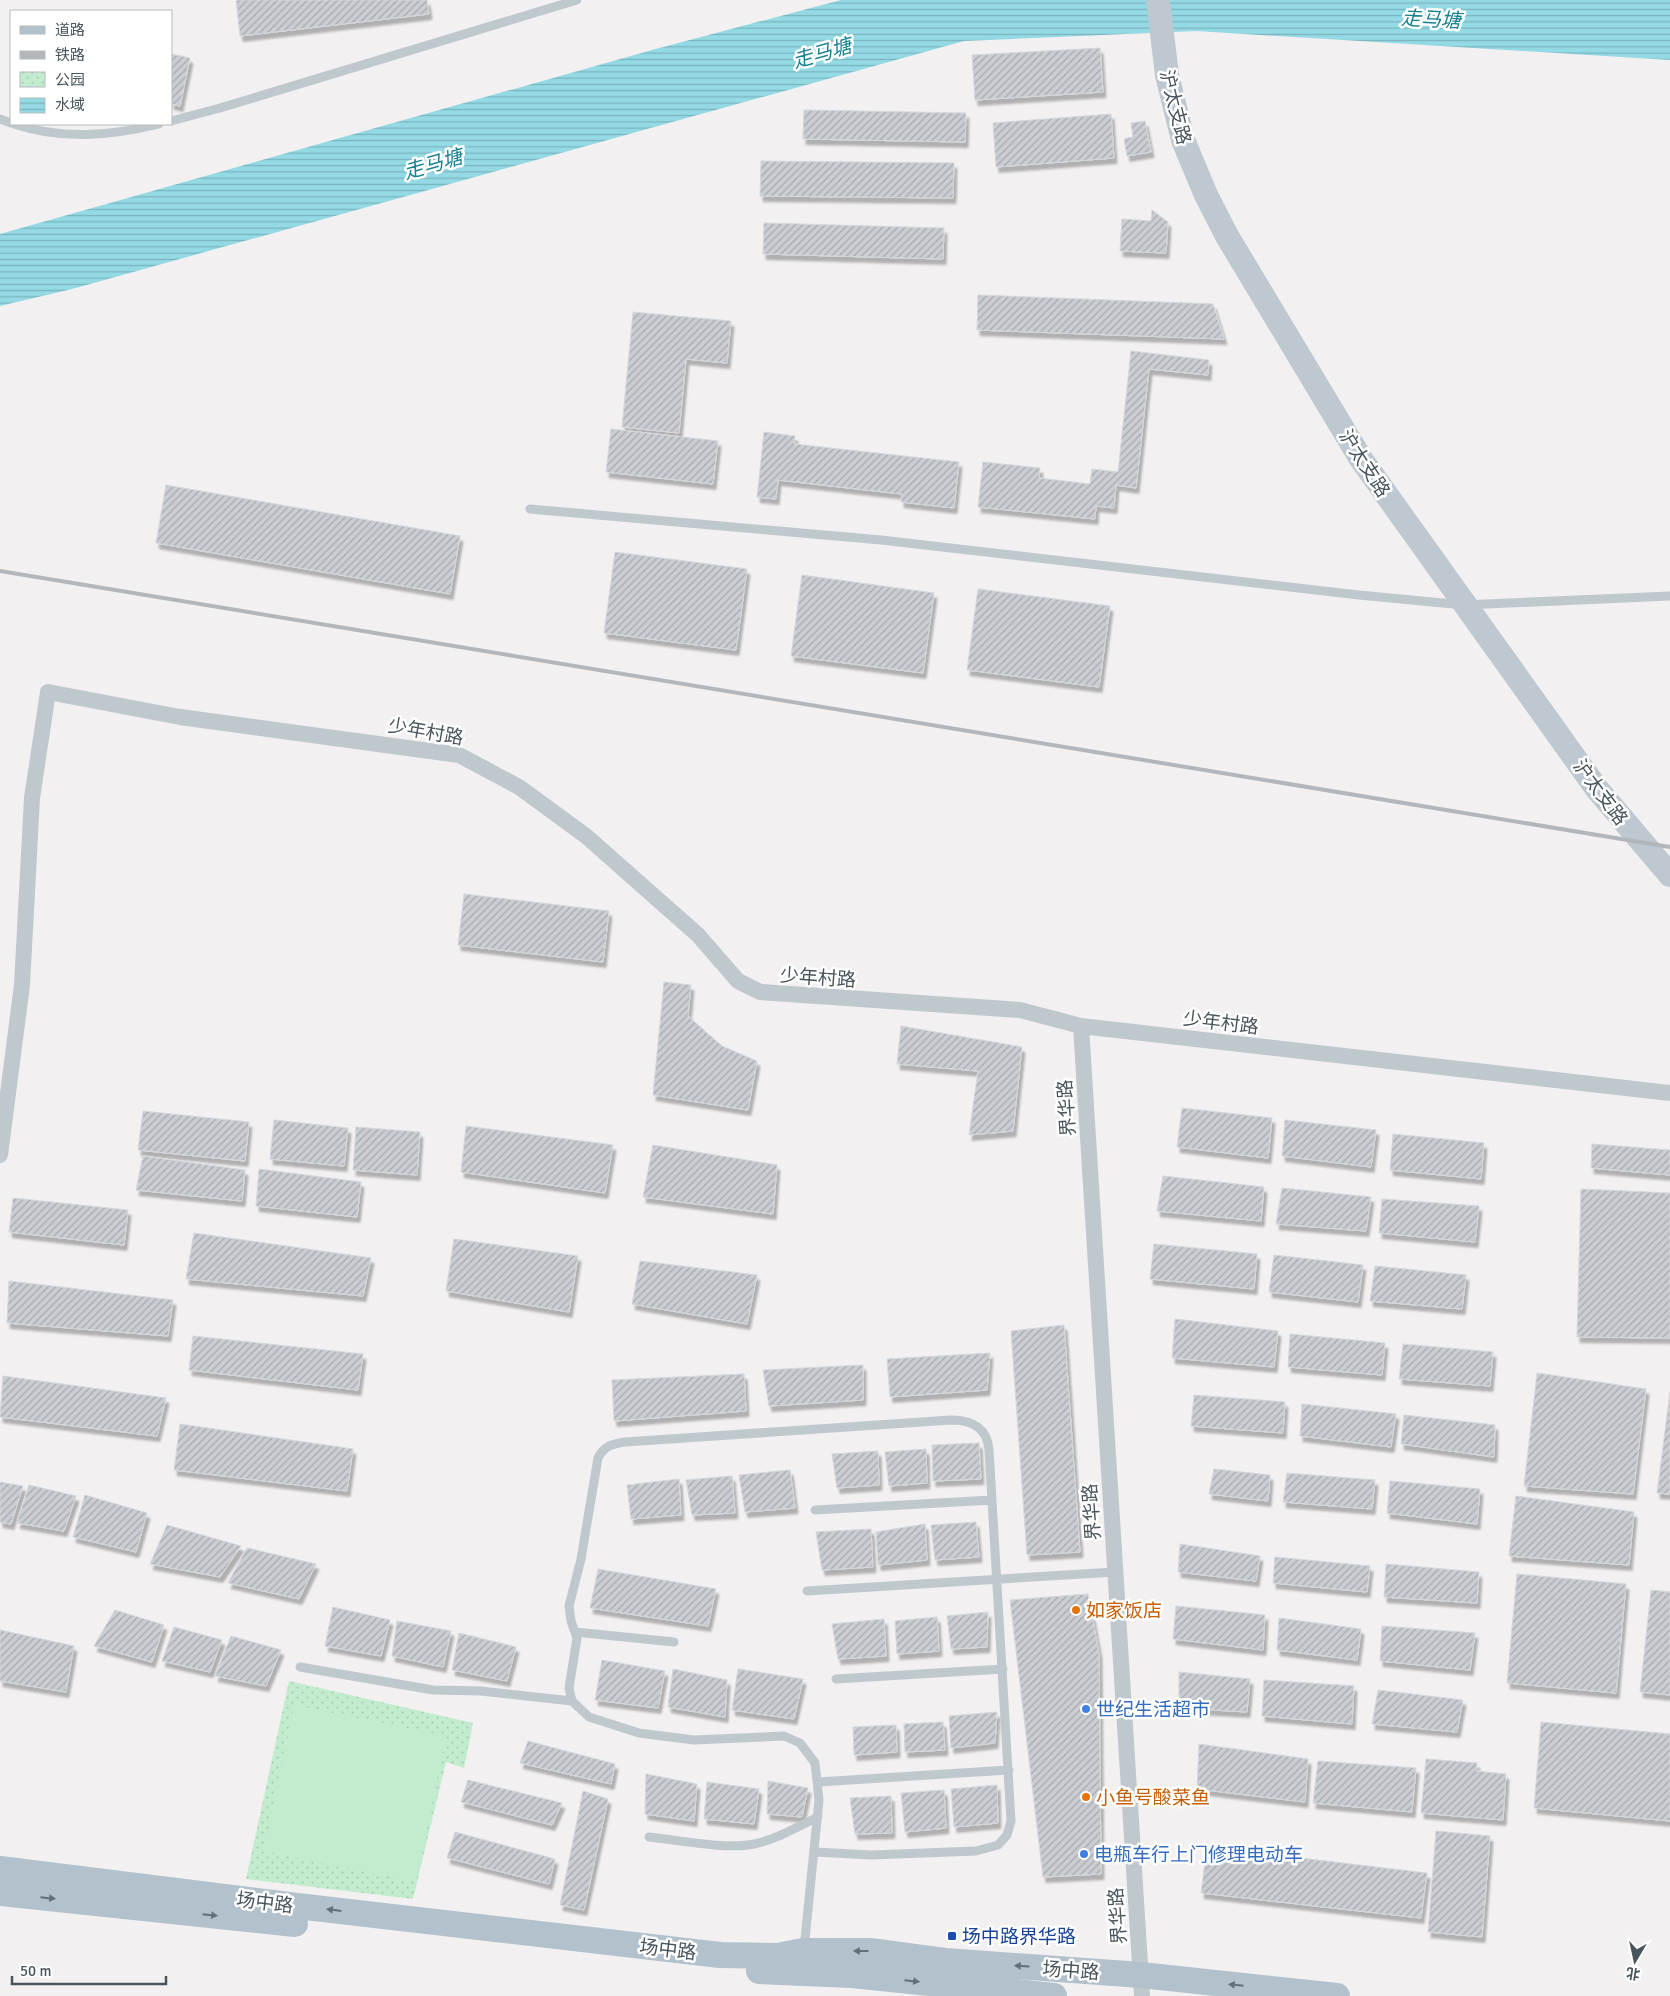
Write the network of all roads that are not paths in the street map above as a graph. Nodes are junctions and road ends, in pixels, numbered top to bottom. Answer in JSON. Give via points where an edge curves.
{"nodes":[{"id":1,"x":577,"y":0,"type":"edge"},
{"id":2,"x":1158,"y":0,"type":"edge"},
{"id":3,"x":172,"y":121,"type":"edge"},
{"id":4,"x":18,"y":125,"type":"edge"},
{"id":5,"x":155,"y":125,"type":"edge"},
{"id":6,"x":530,"y":509,"type":"dead end"},
{"id":7,"x":1670,"y":596,"type":"edge"},
{"id":8,"x":1464,"y":605,"type":"junction"},
{"id":9,"x":1670,"y":876,"type":"edge"},
{"id":10,"x":1081,"y":1026,"type":"junction"},
{"id":11,"x":1670,"y":1093,"type":"edge"},
{"id":12,"x":0,"y":1155,"type":"edge"},
{"id":13,"x":992,"y":1500,"type":"junction"},
{"id":14,"x":815,"y":1510,"type":"dead end"},
{"id":15,"x":1115,"y":1572,"type":"junction"},
{"id":16,"x":997,"y":1579,"type":"junction"},
{"id":17,"x":807,"y":1591,"type":"dead end"},
{"id":18,"x":575,"y":1632,"type":"junction"},
{"id":19,"x":674,"y":1642,"type":"dead end"},
{"id":20,"x":300,"y":1667,"type":"dead end"},
{"id":21,"x":1003,"y":1669,"type":"junction"},
{"id":22,"x":836,"y":1679,"type":"dead end"},
{"id":23,"x":572,"y":1701,"type":"junction"},
{"id":24,"x":1008,"y":1770,"type":"junction"},
{"id":25,"x":818,"y":1782,"type":"junction"},
{"id":26,"x":818,"y":1817,"type":"junction"},
{"id":27,"x":649,"y":1837,"type":"dead end"},
{"id":28,"x":815,"y":1852,"type":"junction"},
{"id":29,"x":0,"y":1869,"type":"edge"},
{"id":30,"x":0,"y":1893,"type":"edge"},
{"id":31,"x":802,"y":1961,"type":"junction"},
{"id":32,"x":1141,"y":1986,"type":"edge"},
{"id":33,"x":1026,"y":1995,"type":"edge"},
{"id":34,"x":1054,"y":1996,"type":"edge"},
{"id":35,"x":1337,"y":1996,"type":"edge"}],
"edges":[{"from":1,"to":3,"type":"lane"},
{"from":2,"to":8,"type":"street","name":"沪太支路","via":[[1167,75],[1183,140],[1206,196],[1361,459]]},
{"from":4,"to":5,"type":"lane","via":[[37,132],[77,136]]},
{"from":6,"to":8,"type":"lane","via":[[881,540]]},
{"from":7,"to":8,"type":"lane"},
{"from":8,"to":9,"type":"street","name":"沪太支路","via":[[1597,789]]},
{"from":10,"to":11,"type":"street","name":"少年村路"},
{"from":10,"to":12,"type":"street","name":"少年村路","via":[[1020,1010],[760,992],[738,981],[698,935],[586,836],[519,787],[467,758],[445,752],[180,716],[48,692],[32,798],[22,985]]},
{"from":10,"to":15,"type":"street","name":"界华路"},
{"from":13,"to":14,"type":"lane"},
{"from":13,"to":16,"type":"lane"},
{"from":13,"to":18,"type":"lane","via":[[987,1437],[979,1426],[958,1420],[609,1445],[596,1465],[583,1550],[570,1601]]},
{"from":15,"to":16,"type":"lane"},
{"from":15,"to":32,"type":"street","name":"界华路"},
{"from":16,"to":17,"type":"lane"},
{"from":16,"to":21,"type":"lane"},
{"from":18,"to":19,"type":"lane"},
{"from":18,"to":23,"type":"lane","via":[[569,1688]]},
{"from":20,"to":23,"type":"lane","via":[[433,1690],[481,1691]]},
{"from":21,"to":22,"type":"lane"},
{"from":21,"to":24,"type":"lane"},
{"from":23,"to":25,"type":"lane","via":[[588,1717],[639,1733],[694,1740],[790,1738],[800,1743],[810,1756]]},
{"from":24,"to":25,"type":"lane"},
{"from":24,"to":28,"type":"lane","via":[[1011,1822],[1007,1835],[998,1845],[976,1851],[886,1855]]},
{"from":25,"to":26,"type":"lane"},
{"from":26,"to":27,"type":"lane","via":[[775,1838],[752,1845]]},
{"from":26,"to":28,"type":"lane"},
{"from":28,"to":31,"type":"lane"},
{"from":31,"to":29,"type":"main road","name":"场中路","one_way":true,"via":[[778,1956],[720,1955]]},
{"from":30,"to":31,"type":"main road","name":"场中路","one_way":true,"via":[[732,1970]]},
{"from":32,"to":31,"type":"main road","name":"场中路","one_way":true,"via":[[870,1951]]},
{"from":31,"to":33,"type":"main road","name":"场中路","one_way":true},
{"from":35,"to":32,"type":"main road","name":"场中路","one_way":true},
{"from":33,"to":34,"type":"main road","name":"场中路"}]}
